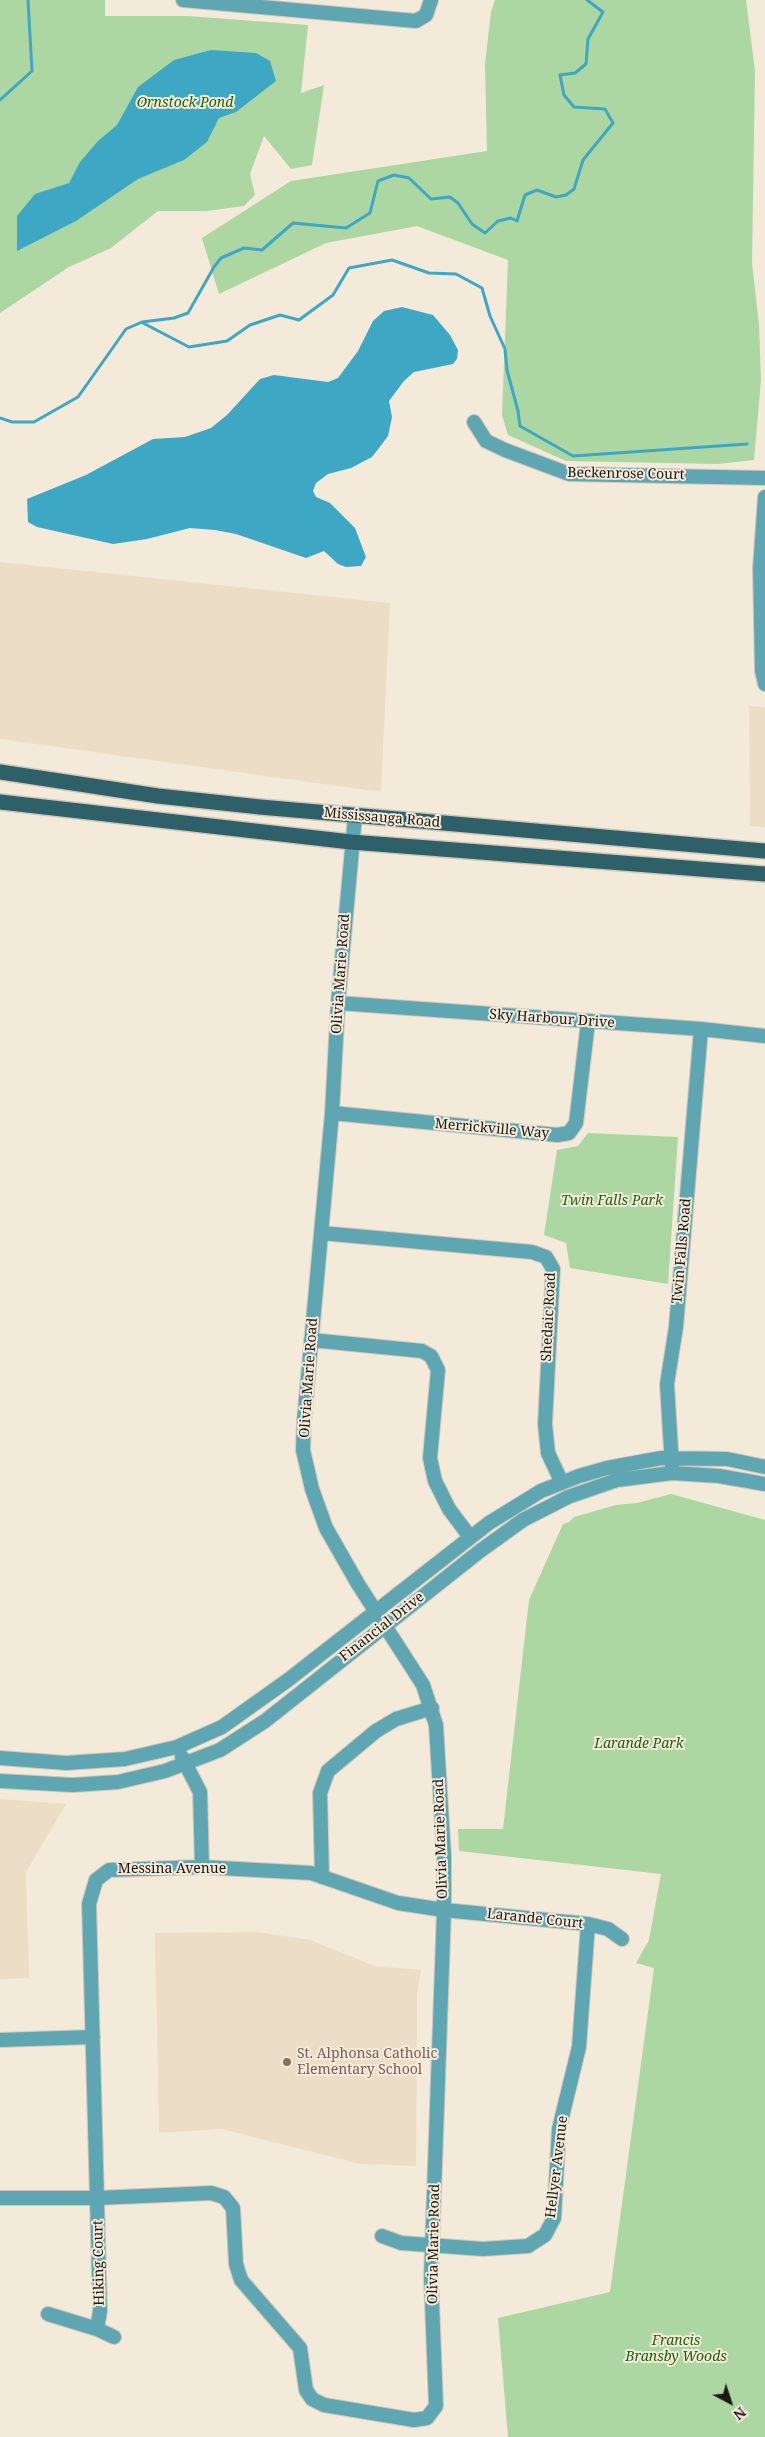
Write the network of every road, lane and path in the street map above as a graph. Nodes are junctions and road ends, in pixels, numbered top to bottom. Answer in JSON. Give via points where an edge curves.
{"nodes":[{"id":1,"x":183,"y":0,"type":"edge"},
{"id":2,"x":431,"y":0,"type":"edge"},
{"id":3,"x":312,"y":5,"type":"edge"},
{"id":4,"x":474,"y":422,"type":"dead end"},
{"id":5,"x":765,"y":478,"type":"edge"},
{"id":6,"x":765,"y":497,"type":"edge"},
{"id":7,"x":762,"y":568,"type":"edge"},
{"id":8,"x":765,"y":684,"type":"edge"},
{"id":9,"x":0,"y":772,"type":"edge"},
{"id":10,"x":0,"y":802,"type":"edge"},
{"id":11,"x":355,"y":816,"type":"junction"},
{"id":12,"x":351,"y":842,"type":"junction"},
{"id":13,"x":765,"y":851,"type":"edge"},
{"id":14,"x":765,"y":874,"type":"edge"},
{"id":15,"x":338,"y":1003,"type":"junction"},
{"id":16,"x":588,"y":1022,"type":"junction"},
{"id":17,"x":701,"y":1029,"type":"junction"},
{"id":18,"x":765,"y":1036,"type":"edge"},
{"id":19,"x":332,"y":1113,"type":"junction"},
{"id":20,"x":321,"y":1233,"type":"junction"},
{"id":21,"x":311,"y":1340,"type":"junction"},
{"id":22,"x":671,"y":1458,"type":"junction"},
{"id":23,"x":765,"y":1467,"type":"edge"},
{"id":24,"x":672,"y":1473,"type":"junction"},
{"id":25,"x":562,"y":1483,"type":"junction"},
{"id":26,"x":765,"y":1484,"type":"edge"},
{"id":27,"x":470,"y":1537,"type":"junction"},
{"id":28,"x":375,"y":1611,"type":"junction"},
{"id":29,"x":384,"y":1624,"type":"junction"},
{"id":30,"x":432,"y":1708,"type":"junction"},
{"id":31,"x":177,"y":1747,"type":"junction"},
{"id":32,"x":0,"y":1758,"type":"edge"},
{"id":33,"x":185,"y":1764,"type":"junction"},
{"id":34,"x":0,"y":1781,"type":"edge"},
{"id":35,"x":202,"y":1867,"type":"junction"},
{"id":36,"x":322,"y":1877,"type":"junction"},
{"id":37,"x":444,"y":1910,"type":"junction"},
{"id":38,"x":588,"y":1924,"type":"junction"},
{"id":39,"x":622,"y":1939,"type":"dead end"},
{"id":40,"x":93,"y":2037,"type":"junction"},
{"id":41,"x":0,"y":2040,"type":"edge"},
{"id":42,"x":0,"y":2198,"type":"edge"},
{"id":43,"x":97,"y":2198,"type":"junction"},
{"id":44,"x":382,"y":2236,"type":"dead end"},
{"id":45,"x":432,"y":2244,"type":"junction"},
{"id":46,"x":48,"y":2314,"type":"dead end"},
{"id":47,"x":97,"y":2329,"type":"junction"},
{"id":48,"x":114,"y":2337,"type":"dead end"}],
"edges":[{"from":1,"to":3,"type":"street"},
{"from":2,"to":3,"type":"street","via":[[426,15],[416,21]]},
{"from":4,"to":5,"type":"street","name":"Beckenrose Court","via":[[486,441],[569,474]]},
{"from":6,"to":7,"type":"street"},
{"from":7,"to":8,"type":"street","via":[[762,671]]},
{"from":9,"to":11,"type":"main road","name":"Mississauga Road","via":[[158,796]]},
{"from":10,"to":12,"type":"main road","name":"Mississauga Road"},
{"from":11,"to":12,"type":"street","name":"Olivia Marie Road"},
{"from":11,"to":13,"type":"main road","name":"Mississauga Road"},
{"from":12,"to":14,"type":"main road","name":"Mississauga Road"},
{"from":12,"to":15,"type":"street","name":"Olivia Marie Road"},
{"from":15,"to":16,"type":"street","name":"Sky Harbour Drive"},
{"from":15,"to":19,"type":"street","name":"Olivia Marie Road"},
{"from":16,"to":17,"type":"street","name":"Sky Harbour Drive"},
{"from":16,"to":19,"type":"street","name":"Merrickville Way","via":[[576,1123],[569,1133],[557,1135]]},
{"from":17,"to":18,"type":"street","name":"Sky Harbour Drive"},
{"from":17,"to":22,"type":"street","name":"Twin Falls Road","via":[[676,1327],[668,1384]]},
{"from":19,"to":20,"type":"street","name":"Olivia Marie Road"},
{"from":20,"to":21,"type":"street","name":"Olivia Marie Road"},
{"from":20,"to":25,"type":"street","name":"Shedaic Road","via":[[532,1252],[546,1257],[553,1269],[545,1424],[548,1453]]},
{"from":21,"to":27,"type":"street","via":[[422,1351],[431,1356],[438,1370],[430,1458],[435,1481],[449,1510]]},
{"from":21,"to":28,"type":"street","name":"Olivia Marie Road","via":[[304,1450],[312,1490],[326,1528]]},
{"from":22,"to":23,"type":"street","name":"Financial Drive","via":[[727,1459]]},
{"from":22,"to":24,"type":"street","name":"Twin Falls Road"},
{"from":22,"to":25,"type":"street","name":"Financial Drive","via":[[606,1468]]},
{"from":24,"to":26,"type":"street","name":"Financial Drive","via":[[719,1476]]},
{"from":24,"to":29,"type":"street","name":"Financial Drive","via":[[617,1480],[568,1497],[523,1520]]},
{"from":25,"to":27,"type":"street","name":"Financial Drive","via":[[541,1491]]},
{"from":27,"to":28,"type":"street","name":"Financial Drive"},
{"from":28,"to":29,"type":"street","name":"Olivia Marie Road"},
{"from":28,"to":31,"type":"street","name":"Financial Drive","via":[[246,1712],[222,1727]]},
{"from":29,"to":30,"type":"street","name":"Olivia Marie Road","via":[[423,1685]]},
{"from":29,"to":33,"type":"street","name":"Financial Drive","via":[[265,1722],[220,1750]]},
{"from":30,"to":36,"type":"street","via":[[396,1718],[328,1771],[320,1793]]},
{"from":30,"to":37,"type":"street","name":"Olivia Marie Road","via":[[444,1856]]},
{"from":31,"to":32,"type":"street","name":"Financial Drive","via":[[125,1759],[81,1762]]},
{"from":31,"to":33,"type":"street"},
{"from":33,"to":34,"type":"street","name":"Financial Drive","via":[[146,1777],[96,1784]]},
{"from":33,"to":35,"type":"street","via":[[200,1792]]},
{"from":35,"to":36,"type":"street","name":"Messina Avenue","via":[[311,1873]]},
{"from":35,"to":40,"type":"street","name":"Messina Avenue","via":[[109,1870],[96,1880],[90,1904]]},
{"from":36,"to":37,"type":"street","name":"Messina Avenue","via":[[398,1903]]},
{"from":37,"to":38,"type":"street","name":"Larande Court"},
{"from":37,"to":45,"type":"street","name":"Olivia Marie Road"},
{"from":38,"to":39,"type":"street","name":"Larande Court","via":[[608,1928]]},
{"from":38,"to":45,"type":"street","name":"Hellyer Avenue","via":[[579,2047],[559,2130],[554,2218],[546,2235],[528,2246],[483,2248]]},
{"from":40,"to":41,"type":"street"},
{"from":40,"to":43,"type":"street","name":"Messina Avenue"},
{"from":42,"to":43,"type":"street","name":"Olivia Marie Road"},
{"from":43,"to":45,"type":"street","name":"Olivia Marie Road","via":[[211,2193],[224,2197],[233,2208],[236,2264],[241,2280],[300,2348],[308,2395],[324,2405],[414,2420],[427,2418],[436,2406]]},
{"from":43,"to":47,"type":"street","name":"Hiking Court","via":[[100,2311]]},
{"from":44,"to":45,"type":"street","name":"Hellyer Avenue","via":[[401,2243]]},
{"from":46,"to":47,"type":"street","name":"Hiking Court"},
{"from":47,"to":48,"type":"street","name":"Hiking Court"}]}
